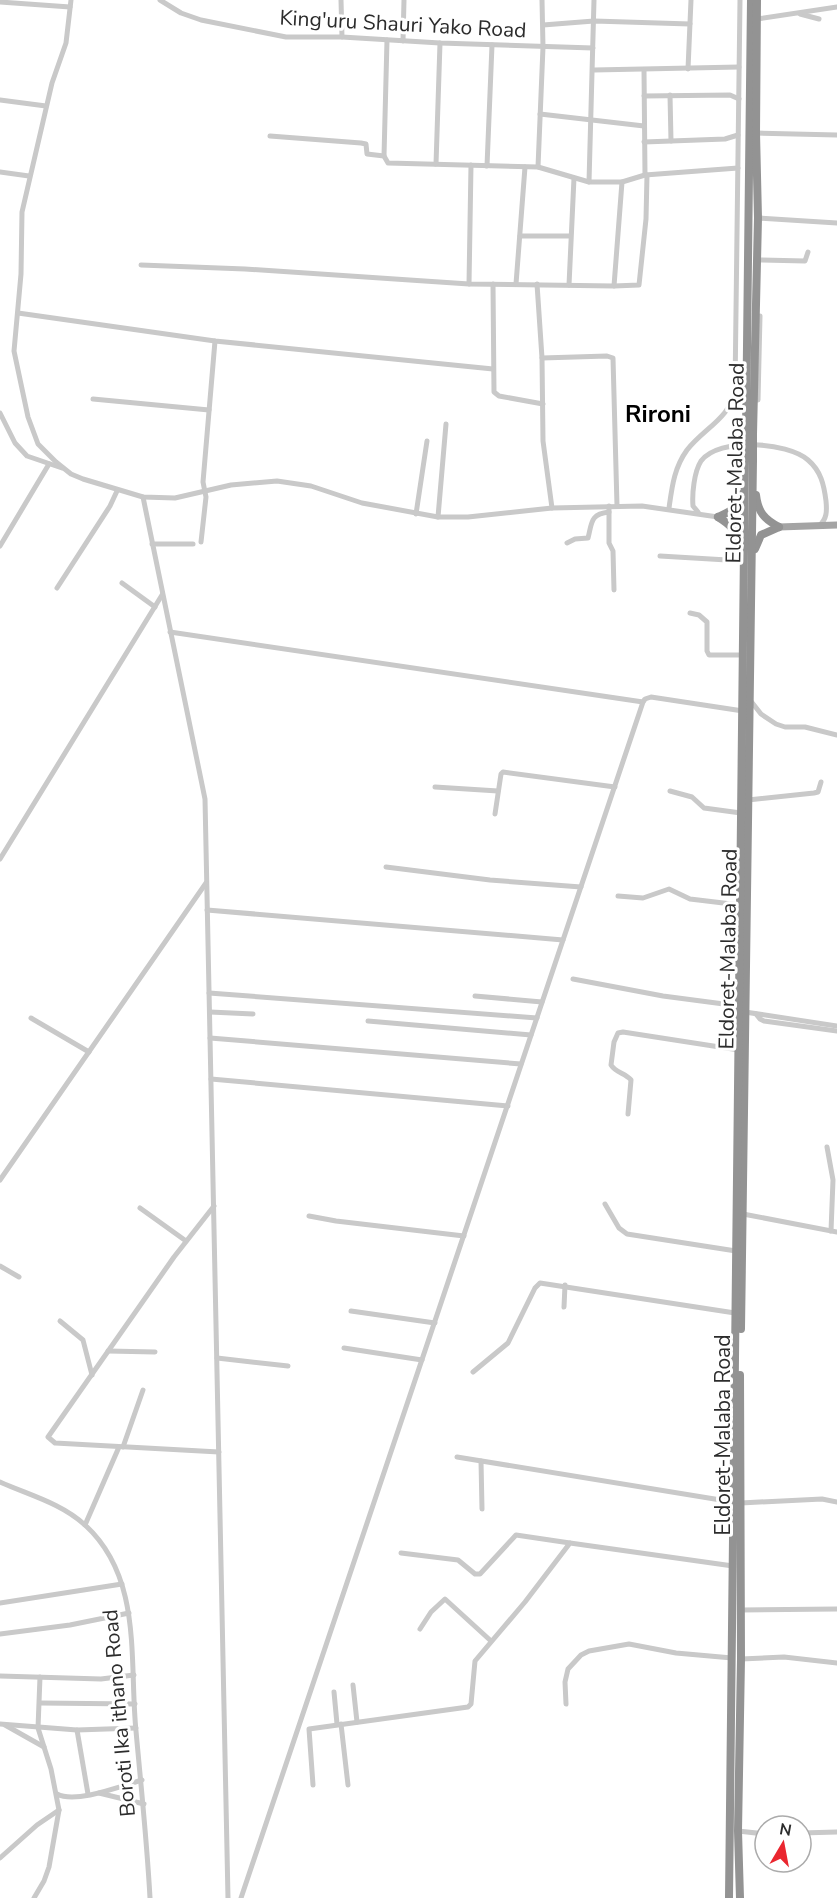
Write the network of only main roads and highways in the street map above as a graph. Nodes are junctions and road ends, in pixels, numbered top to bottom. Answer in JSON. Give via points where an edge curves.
{"nodes":[{"id":1,"x":751,"y":0,"type":"edge"},
{"id":2,"x":757,"y":0,"type":"edge"},
{"id":3,"x":750,"y":434,"type":"junction"},
{"id":4,"x":749,"y":477,"type":"junction"},
{"id":5,"x":837,"y":525,"type":"edge"},
{"id":6,"x":779,"y":527,"type":"junction"},
{"id":7,"x":744,"y":559,"type":"junction"},
{"id":8,"x":751,"y":572,"type":"junction"},
{"id":9,"x":742,"y":1009,"type":"junction"},
{"id":10,"x":737,"y":1502,"type":"junction"},
{"id":11,"x":736,"y":1659,"type":"junction"},
{"id":12,"x":729,"y":1898,"type":"edge"},
{"id":13,"x":740,"y":1898,"type":"edge"}],
"edges":[{"from":1,"to":3,"type":"highway","name":"Eldoret-Malaba Road"},
{"from":2,"to":3,"type":"highway","name":"Eldoret-Malaba Road","via":[[760,218]]},
{"from":3,"to":4,"type":"highway","name":"Eldoret-Malaba Road","bridge":true},
{"from":4,"to":6,"type":"highway","via":[[760,512]]},
{"from":4,"to":7,"type":"highway","name":"Eldoret-Malaba Road"},
{"from":4,"to":7,"type":"highway","via":[[738,504],[718,517],[737,532]]},
{"from":4,"to":8,"type":"highway","name":"Eldoret-Malaba Road"},
{"from":5,"to":6,"type":"main road"},
{"from":6,"to":8,"type":"highway","via":[[766,531],[757,540]]},
{"from":7,"to":9,"type":"highway","name":"Eldoret-Malaba Road"},
{"from":8,"to":9,"type":"highway","name":"Eldoret-Malaba Road"},
{"from":9,"to":10,"type":"highway","name":"Eldoret-Malaba Road","via":[[743,1214]]},
{"from":9,"to":10,"type":"highway","name":"Eldoret-Malaba Road","via":[[738,1050],[735,1312]]},
{"from":10,"to":11,"type":"highway","name":"Eldoret-Malaba Road","via":[[732,1566]]},
{"from":10,"to":11,"type":"highway","name":"Eldoret-Malaba Road","via":[[741,1610]]},
{"from":11,"to":12,"type":"highway","name":"Eldoret-Malaba Road"},
{"from":11,"to":13,"type":"highway","name":"Eldoret-Malaba Road"}]}
